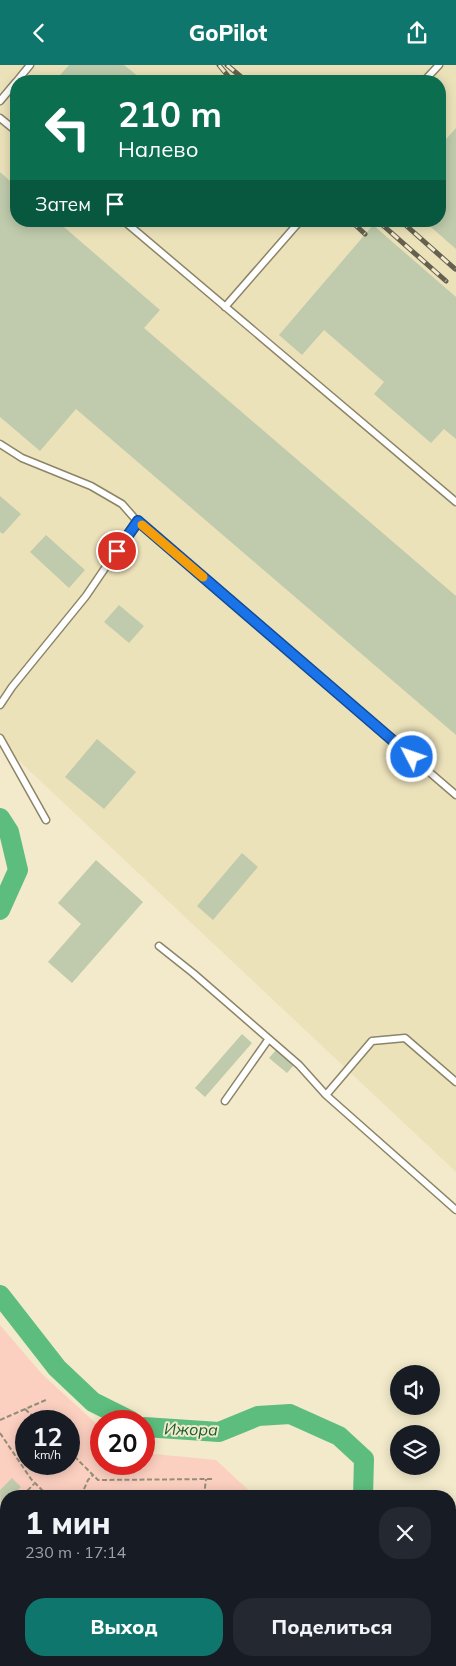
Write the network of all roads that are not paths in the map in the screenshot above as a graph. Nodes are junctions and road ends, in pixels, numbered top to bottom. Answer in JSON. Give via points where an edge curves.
{"nodes":[{"id":1,"x":30,"y":65,"type":"edge"},
{"id":2,"x":439,"y":65,"type":"edge"},
{"id":3,"x":21,"y":75,"type":"edge"},
{"id":4,"x":430,"y":75,"type":"edge"},
{"id":5,"x":10,"y":88,"type":"edge"},
{"id":6,"x":0,"y":101,"type":"edge"},
{"id":7,"x":0,"y":118,"type":"edge"},
{"id":8,"x":10,"y":126,"type":"edge"},
{"id":9,"x":131,"y":227,"type":"edge"},
{"id":10,"x":295,"y":227,"type":"edge"},
{"id":11,"x":225,"y":307,"type":"junction"},
{"id":12,"x":0,"y":444,"type":"edge"},
{"id":13,"x":456,"y":503,"type":"edge"},
{"id":14,"x":138,"y":521,"type":"junction"},
{"id":15,"x":0,"y":705,"type":"edge"},
{"id":16,"x":0,"y":738,"type":"edge"},
{"id":17,"x":456,"y":795,"type":"edge"},
{"id":18,"x":46,"y":820,"type":"dead end"},
{"id":19,"x":159,"y":946,"type":"dead end"},
{"id":20,"x":268,"y":1040,"type":"junction"},
{"id":21,"x":456,"y":1082,"type":"edge"},
{"id":22,"x":326,"y":1095,"type":"junction"},
{"id":23,"x":225,"y":1101,"type":"dead end"},
{"id":24,"x":456,"y":1210,"type":"edge"}],
"edges":[{"from":1,"to":3,"type":"lane"},
{"from":2,"to":4,"type":"lane"},
{"from":5,"to":6,"type":"lane"},
{"from":7,"to":8,"type":"lane"},
{"from":9,"to":11,"type":"lane"},
{"from":10,"to":11,"type":"lane"},
{"from":11,"to":13,"type":"lane"},
{"from":12,"to":14,"type":"lane","via":[[22,458],[91,486],[122,504]]},
{"from":14,"to":15,"type":"lane","via":[[86,596]]},
{"from":14,"to":17,"type":"lane"},
{"from":16,"to":18,"type":"lane"},
{"from":19,"to":20,"type":"lane"},
{"from":20,"to":22,"type":"lane","via":[[299,1065]]},
{"from":20,"to":23,"type":"lane"},
{"from":21,"to":22,"type":"lane","via":[[405,1039],[372,1041]]},
{"from":22,"to":24,"type":"lane"}]}
